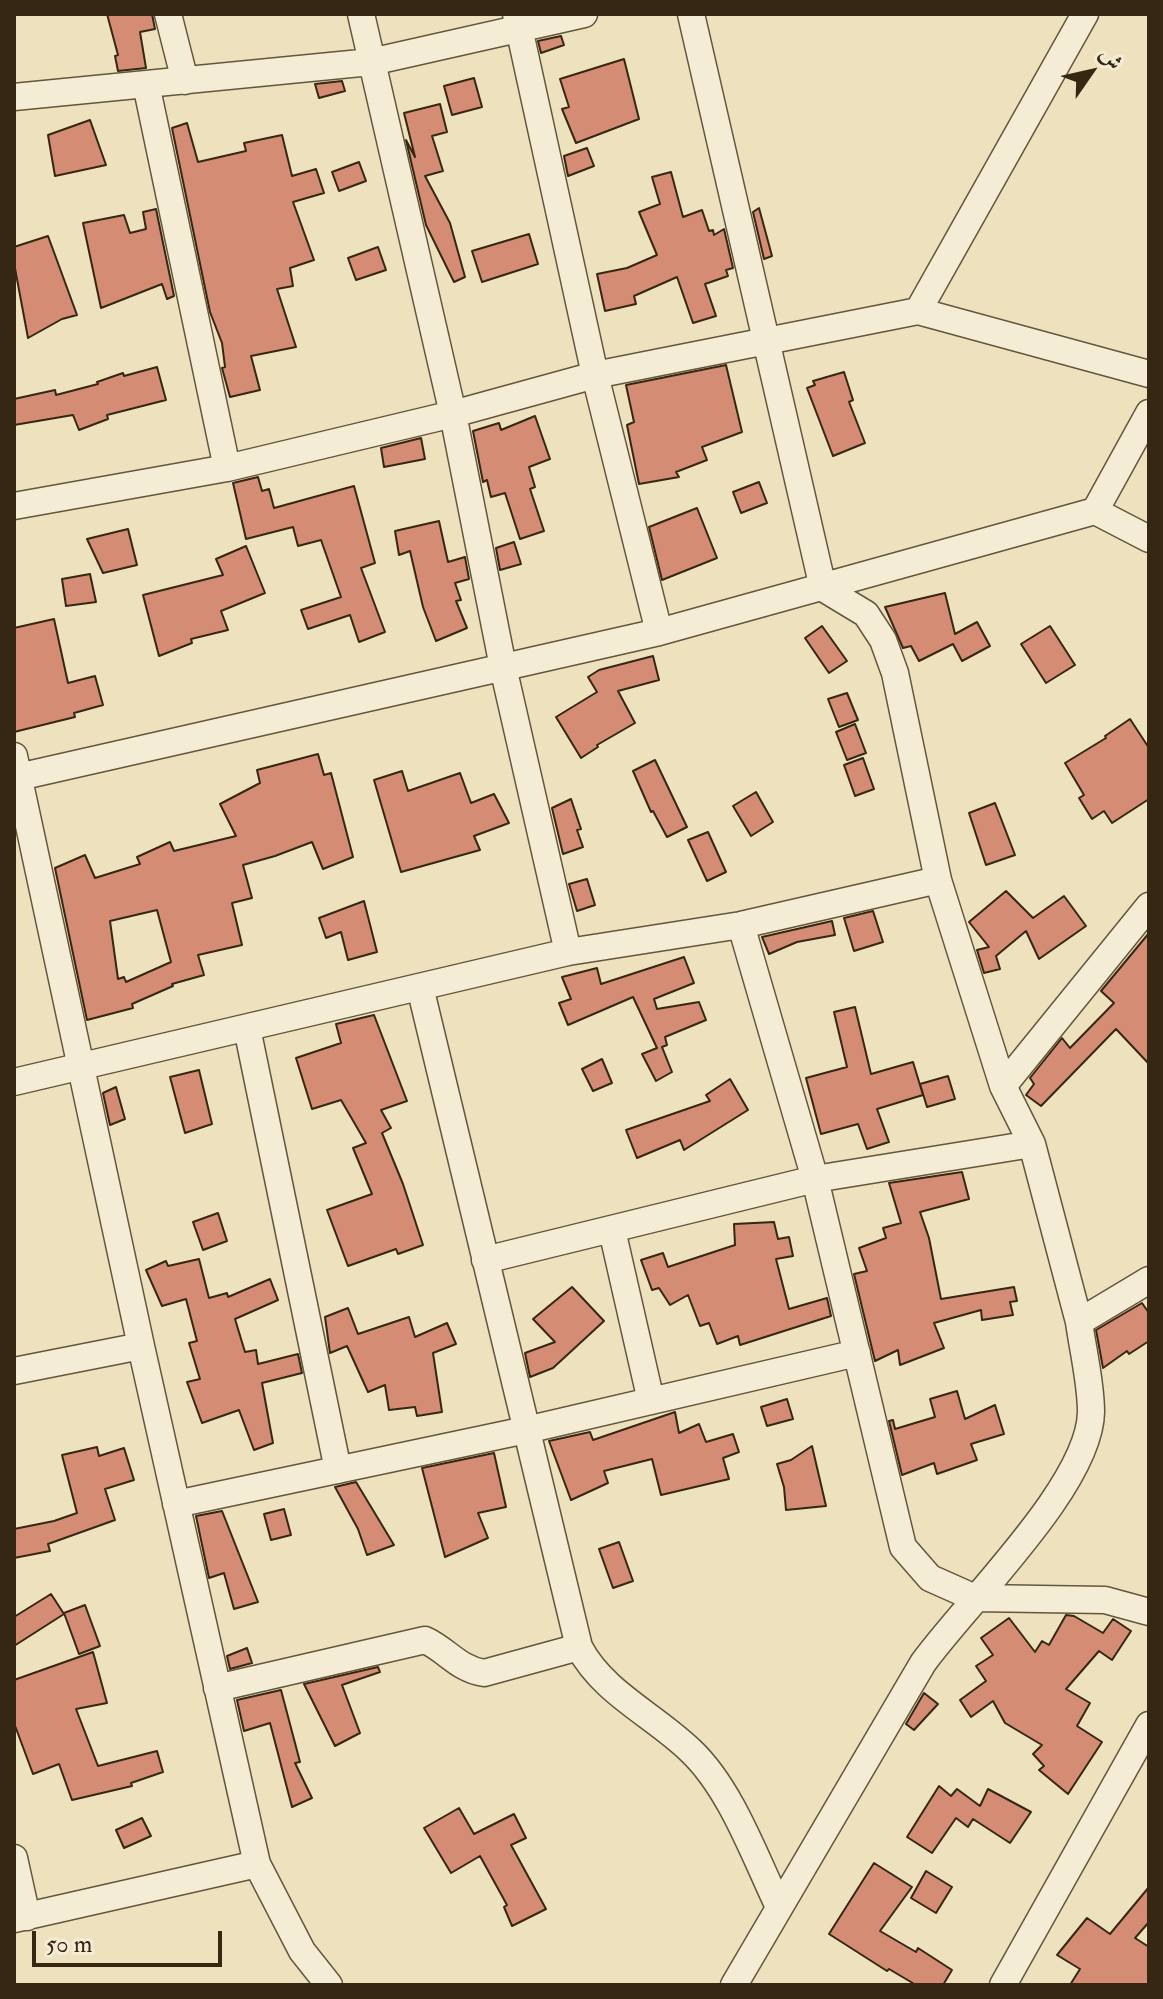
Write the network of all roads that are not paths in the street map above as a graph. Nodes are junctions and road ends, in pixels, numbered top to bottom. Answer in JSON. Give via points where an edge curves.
{"nodes":[{"id":1,"x":168,"y":14,"type":"edge"},
{"id":2,"x":361,"y":14,"type":"edge"},
{"id":3,"x":584,"y":14,"type":"edge"},
{"id":4,"x":691,"y":14,"type":"edge"},
{"id":5,"x":1085,"y":14,"type":"edge"},
{"id":6,"x":517,"y":21,"type":"edge"},
{"id":7,"x":371,"y":62,"type":"junction"},
{"id":8,"x":185,"y":81,"type":"junction"},
{"id":9,"x":146,"y":84,"type":"junction"},
{"id":10,"x":14,"y":97,"type":"edge"},
{"id":11,"x":918,"y":311,"type":"junction"},
{"id":12,"x":765,"y":342,"type":"junction"},
{"id":13,"x":1149,"y":374,"type":"edge"},
{"id":14,"x":595,"y":375,"type":"junction"},
{"id":15,"x":1149,"y":413,"type":"edge"},
{"id":16,"x":453,"y":414,"type":"junction"},
{"id":17,"x":227,"y":468,"type":"junction"},
{"id":18,"x":14,"y":506,"type":"edge"},
{"id":19,"x":1095,"y":511,"type":"junction"},
{"id":20,"x":1149,"y":539,"type":"edge"},
{"id":21,"x":823,"y":588,"type":"junction"},
{"id":22,"x":659,"y":632,"type":"junction"},
{"id":23,"x":503,"y":667,"type":"junction"},
{"id":24,"x":16,"y":770,"type":"edge"},
{"id":25,"x":938,"y":880,"type":"junction"},
{"id":26,"x":1149,"y":906,"type":"edge"},
{"id":27,"x":741,"y":925,"type":"junction"},
{"id":28,"x":568,"y":952,"type":"junction"},
{"id":29,"x":420,"y":987,"type":"junction"},
{"id":30,"x":247,"y":1028,"type":"junction"},
{"id":31,"x":81,"y":1067,"type":"junction"},
{"id":32,"x":14,"y":1082,"type":"edge"},
{"id":33,"x":1003,"y":1086,"type":"junction"},
{"id":34,"x":1032,"y":1144,"type":"junction"},
{"id":35,"x":815,"y":1179,"type":"junction"},
{"id":36,"x":612,"y":1230,"type":"junction"},
{"id":37,"x":485,"y":1260,"type":"junction"},
{"id":38,"x":1149,"y":1280,"type":"edge"},
{"id":39,"x":1079,"y":1322,"type":"junction"},
{"id":40,"x":141,"y":1346,"type":"junction"},
{"id":41,"x":857,"y":1353,"type":"junction"},
{"id":42,"x":14,"y":1371,"type":"edge"},
{"id":43,"x":651,"y":1401,"type":"junction"},
{"id":44,"x":526,"y":1430,"type":"junction"},
{"id":45,"x":338,"y":1470,"type":"junction"},
{"id":46,"x":176,"y":1504,"type":"junction"},
{"id":47,"x":975,"y":1598,"type":"junction"},
{"id":48,"x":1149,"y":1612,"type":"edge"},
{"id":49,"x":579,"y":1647,"type":"junction"},
{"id":50,"x":217,"y":1688,"type":"junction"},
{"id":51,"x":1149,"y":1725,"type":"edge"},
{"id":52,"x":14,"y":1858,"type":"edge"},
{"id":53,"x":257,"y":1864,"type":"junction"},
{"id":54,"x":779,"y":1907,"type":"junction"},
{"id":55,"x":21,"y":1918,"type":"edge"},
{"id":56,"x":329,"y":1985,"type":"edge"},
{"id":57,"x":734,"y":1985,"type":"edge"},
{"id":58,"x":1003,"y":1985,"type":"edge"}],
"edges":[{"from":1,"to":8,"type":"street"},
{"from":2,"to":7,"type":"street"},
{"from":3,"to":6,"type":"street"},
{"from":4,"to":12,"type":"street"},
{"from":5,"to":11,"type":"street"},
{"from":6,"to":7,"type":"street"},
{"from":6,"to":14,"type":"street"},
{"from":7,"to":8,"type":"street"},
{"from":7,"to":16,"type":"street"},
{"from":8,"to":9,"type":"street"},
{"from":9,"to":10,"type":"street"},
{"from":9,"to":17,"type":"street"},
{"from":11,"to":12,"type":"street"},
{"from":11,"to":13,"type":"street"},
{"from":12,"to":14,"type":"street"},
{"from":12,"to":21,"type":"street"},
{"from":14,"to":16,"type":"street"},
{"from":14,"to":22,"type":"street"},
{"from":15,"to":19,"type":"street"},
{"from":16,"to":17,"type":"street"},
{"from":16,"to":23,"type":"street"},
{"from":17,"to":18,"type":"street"},
{"from":19,"to":20,"type":"street"},
{"from":19,"to":21,"type":"street"},
{"from":21,"to":22,"type":"street"},
{"from":21,"to":25,"type":"street","via":[[866,614],[883,640],[895,673]]},
{"from":22,"to":23,"type":"street"},
{"from":23,"to":24,"type":"street"},
{"from":23,"to":28,"type":"street"},
{"from":24,"to":31,"type":"street"},
{"from":25,"to":27,"type":"street"},
{"from":25,"to":33,"type":"street"},
{"from":26,"to":33,"type":"street"},
{"from":27,"to":28,"type":"street"},
{"from":27,"to":35,"type":"street"},
{"from":28,"to":29,"type":"street"},
{"from":29,"to":30,"type":"street"},
{"from":29,"to":37,"type":"street"},
{"from":30,"to":31,"type":"street"},
{"from":30,"to":45,"type":"street"},
{"from":31,"to":32,"type":"street"},
{"from":31,"to":40,"type":"street"},
{"from":33,"to":34,"type":"street"},
{"from":34,"to":35,"type":"street"},
{"from":34,"to":39,"type":"street"},
{"from":35,"to":36,"type":"street"},
{"from":35,"to":41,"type":"street"},
{"from":36,"to":37,"type":"street"},
{"from":36,"to":43,"type":"street"},
{"from":37,"to":44,"type":"street"},
{"from":38,"to":39,"type":"street"},
{"from":39,"to":47,"type":"street","via":[[1091,1412],[1087,1440],[1040,1520]]},
{"from":40,"to":42,"type":"street"},
{"from":40,"to":46,"type":"street"},
{"from":41,"to":43,"type":"street"},
{"from":41,"to":47,"type":"street","via":[[903,1547],[930,1578]]},
{"from":43,"to":44,"type":"street"},
{"from":44,"to":45,"type":"street"},
{"from":44,"to":49,"type":"street"},
{"from":45,"to":46,"type":"street"},
{"from":46,"to":50,"type":"street"},
{"from":47,"to":48,"type":"street","via":[[1105,1600]]},
{"from":47,"to":54,"type":"street","via":[[923,1663]]},
{"from":49,"to":50,"type":"street","via":[[484,1673],[469,1671],[425,1640]]},
{"from":49,"to":54,"type":"street","via":[[605,1682],[692,1752],[712,1776]]},
{"from":50,"to":53,"type":"street"},
{"from":51,"to":58,"type":"street"},
{"from":52,"to":55,"type":"street"},
{"from":53,"to":55,"type":"street"},
{"from":53,"to":56,"type":"street","via":[[302,1951]]},
{"from":54,"to":57,"type":"street"}]}
